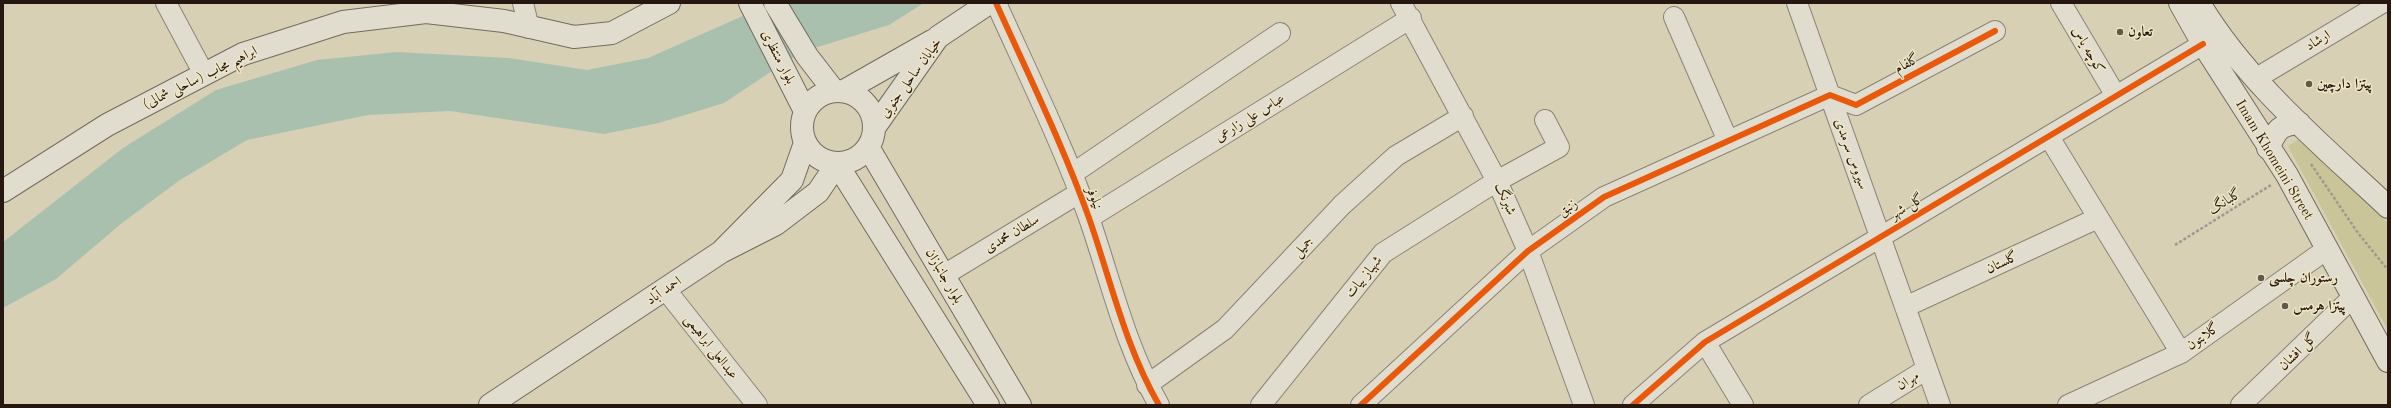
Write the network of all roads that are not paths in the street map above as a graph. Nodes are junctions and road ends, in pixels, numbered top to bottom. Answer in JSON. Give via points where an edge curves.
{"nodes":[{"id":1,"x":166,"y":3,"type":"edge"},
{"id":2,"x":523,"y":3,"type":"edge"},
{"id":3,"x":669,"y":3,"type":"edge"},
{"id":4,"x":750,"y":3,"type":"edge"},
{"id":5,"x":775,"y":3,"type":"edge"},
{"id":6,"x":988,"y":3,"type":"edge"},
{"id":7,"x":996,"y":3,"type":"edge"},
{"id":8,"x":1797,"y":3,"type":"edge"},
{"id":9,"x":2061,"y":3,"type":"edge"},
{"id":10,"x":2180,"y":3,"type":"edge"},
{"id":11,"x":2199,"y":3,"type":"edge"},
{"id":12,"x":2382,"y":3,"type":"edge"},
{"id":13,"x":1406,"y":10,"type":"edge"},
{"id":14,"x":640,"y":11,"type":"edge"},
{"id":15,"x":1674,"y":17,"type":"dead end"},
{"id":16,"x":529,"y":28,"type":"junction"},
{"id":17,"x":1995,"y":31,"type":"dead end"},
{"id":18,"x":1280,"y":33,"type":"dead end"},
{"id":19,"x":938,"y":37,"type":"junction"},
{"id":20,"x":2204,"y":44,"type":"junction"},
{"id":21,"x":204,"y":74,"type":"junction"},
{"id":22,"x":2255,"y":79,"type":"junction"},
{"id":23,"x":839,"y":91,"type":"junction"},
{"id":24,"x":1830,"y":95,"type":"junction"},
{"id":25,"x":2116,"y":96,"type":"junction"},
{"id":26,"x":805,"y":111,"type":"junction"},
{"id":27,"x":1463,"y":116,"type":"junction"},
{"id":28,"x":1545,"y":120,"type":"dead end"},
{"id":29,"x":2299,"y":123,"type":"junction"},
{"id":30,"x":2049,"y":137,"type":"junction"},
{"id":31,"x":871,"y":138,"type":"junction"},
{"id":32,"x":1728,"y":141,"type":"junction"},
{"id":33,"x":805,"y":143,"type":"junction"},
{"id":34,"x":2268,"y":148,"type":"junction"},
{"id":35,"x":837,"y":164,"type":"junction"},
{"id":36,"x":1072,"y":174,"type":"junction"},
{"id":37,"x":1497,"y":181,"type":"junction"},
{"id":38,"x":3,"y":191,"type":"edge"},
{"id":39,"x":1079,"y":193,"type":"junction"},
{"id":40,"x":2388,"y":207,"type":"edge"},
{"id":41,"x":1089,"y":218,"type":"junction"},
{"id":42,"x":2098,"y":218,"type":"junction"},
{"id":43,"x":1880,"y":237,"type":"junction"},
{"id":44,"x":2327,"y":250,"type":"junction"},
{"id":45,"x":1528,"y":251,"type":"junction"},
{"id":46,"x":721,"y":252,"type":"junction"},
{"id":47,"x":944,"y":275,"type":"junction"},
{"id":48,"x":666,"y":290,"type":"junction"},
{"id":49,"x":2353,"y":297,"type":"junction"},
{"id":50,"x":1905,"y":307,"type":"junction"},
{"id":51,"x":1705,"y":342,"type":"junction"},
{"id":52,"x":2181,"y":353,"type":"junction"},
{"id":53,"x":2388,"y":361,"type":"edge"},
{"id":54,"x":1927,"y":369,"type":"junction"},
{"id":55,"x":1147,"y":385,"type":"junction"},
{"id":56,"x":490,"y":405,"type":"edge"},
{"id":57,"x":757,"y":405,"type":"edge"},
{"id":58,"x":988,"y":405,"type":"edge"},
{"id":59,"x":1020,"y":405,"type":"edge"},
{"id":60,"x":1159,"y":405,"type":"edge"},
{"id":61,"x":1261,"y":405,"type":"edge"},
{"id":62,"x":1361,"y":405,"type":"edge"},
{"id":63,"x":1584,"y":405,"type":"edge"},
{"id":64,"x":1633,"y":405,"type":"edge"},
{"id":65,"x":1743,"y":405,"type":"edge"},
{"id":66,"x":1869,"y":405,"type":"edge"},
{"id":67,"x":1940,"y":405,"type":"edge"},
{"id":68,"x":2068,"y":405,"type":"edge"},
{"id":69,"x":2241,"y":405,"type":"edge"}],
"edges":[{"from":1,"to":21,"type":"street"},
{"from":2,"to":16,"type":"street"},
{"from":3,"to":14,"type":"main road","name":"ابراهیم مجاب (ساحلی شمالی)"},
{"from":4,"to":26,"type":"main road","name":"بلوار منتظری"},
{"from":5,"to":23,"type":"main road","name":"بلوار منتظری","via":[[807,56]]},
{"from":6,"to":19,"type":"main road","name":"خیابان ساحل جنوبی"},
{"from":7,"to":36,"type":"street","name":"نیلوفر"},
{"from":8,"to":24,"type":"street","name":"سیروس سرمدی"},
{"from":9,"to":25,"type":"street","name":"کوچه یاس"},
{"from":10,"to":20,"type":"main road","name":"Imam Khomeini Street"},
{"from":11,"to":22,"type":"main road","name":"Imam Khomeini Street","via":[[2216,32]]},
{"from":12,"to":22,"type":"street","name":"ارشاد"},
{"from":13,"to":27,"type":"street","name":"شبرنگ"},
{"from":13,"to":41,"type":"street","name":"عباس علی زارعی"},
{"from":14,"to":16,"type":"main road","name":"ابراهیم مجاب (ساحلی شمالی)","via":[[612,33],[574,38]]},
{"from":15,"to":32,"type":"street"},
{"from":16,"to":21,"type":"main road","name":"ابراهیم مجاب (ساحلی شمالی)","via":[[504,21],[426,12],[342,22],[243,54]]},
{"from":17,"to":24,"type":"street","name":"گلفام","via":[[1856,105]]},
{"from":18,"to":36,"type":"street"},
{"from":19,"to":23,"type":"main road"},
{"from":19,"to":31,"type":"main road","name":"خیابان ساحل جنوبی"},
{"from":20,"to":25,"type":"street","name":"گل شهر"},
{"from":20,"to":34,"type":"main road","name":"Imam Khomeini Street"},
{"from":21,"to":38,"type":"main road","name":"ابراهیم مجاب (ساحلی شمالی)","via":[[107,125]]},
{"from":22,"to":29,"type":"main road","name":"Imam Khomeini Street"},
{"from":23,"to":26,"type":"main road","via":[[817,97]]},
{"from":23,"to":31,"type":"main road","via":[[862,100],[869,108]]},
{"from":24,"to":32,"type":"street","name":"زنبق"},
{"from":24,"to":43,"type":"street","name":"سیروس سرمدی"},
{"from":25,"to":30,"type":"street","name":"گل شهر"},
{"from":26,"to":33,"type":"main road","via":[[802,121]]},
{"from":27,"to":37,"type":"street","name":"شبرنگ"},
{"from":27,"to":55,"type":"street","name":"جمیل","via":[[1396,156],[1342,205],[1225,329]]},
{"from":28,"to":37,"type":"street","name":"شهباز بیات","via":[[1559,147]]},
{"from":29,"to":34,"type":"main road","via":[[2284,124],[2277,130]]},
{"from":29,"to":40,"type":"main road","name":"Imam Khomeini Street"},
{"from":30,"to":42,"type":"street"},
{"from":30,"to":43,"type":"street","name":"گل شهر"},
{"from":31,"to":35,"type":"main road","via":[[860,156],[849,162]]},
{"from":31,"to":47,"type":"main road","name":"بلوار جانبازان"},
{"from":32,"to":45,"type":"street","name":"زنبق","via":[[1604,197]]},
{"from":33,"to":35,"type":"main road","via":[[818,158]]},
{"from":33,"to":46,"type":"main road","name":"احمد آباد","via":[[792,180]]},
{"from":34,"to":44,"type":"main road","name":"Imam Khomeini Street","via":[[2287,175]]},
{"from":35,"to":46,"type":"main road","via":[[812,197],[776,224]]},
{"from":35,"to":58,"type":"main road"},
{"from":36,"to":39,"type":"street","name":"نیلوفر"},
{"from":37,"to":45,"type":"street","name":"شبرنگ"},
{"from":37,"to":61,"type":"street","name":"شهباز بیات","via":[[1383,253]]},
{"from":39,"to":41,"type":"street","name":"نیلوفر"},
{"from":39,"to":47,"type":"street","name":"سلطان محمدی"},
{"from":41,"to":55,"type":"street","name":"نیلوفر","via":[[1123,326]]},
{"from":42,"to":50,"type":"street","name":"گلستان"},
{"from":42,"to":52,"type":"street"},
{"from":43,"to":50,"type":"street"},
{"from":43,"to":51,"type":"street","name":"گل شهر"},
{"from":44,"to":49,"type":"main road","name":"Imam Khomeini Street"},
{"from":44,"to":52,"type":"street","name":"گلابتون"},
{"from":45,"to":62,"type":"street","name":"زنبق"},
{"from":45,"to":63,"type":"street","name":"شبرنگ"},
{"from":46,"to":48,"type":"main road","name":"احمد آباد"},
{"from":47,"to":59,"type":"main road","name":"بلوار جانبازان"},
{"from":48,"to":56,"type":"main road","name":"احمد آباد"},
{"from":48,"to":57,"type":"street","name":"عبدالعلی ابراهیمی"},
{"from":49,"to":53,"type":"main road","name":"Imam Khomeini Street"},
{"from":49,"to":69,"type":"street","name":"گل افشان"},
{"from":50,"to":54,"type":"street"},
{"from":51,"to":64,"type":"street","name":"گل شهر"},
{"from":51,"to":65,"type":"street"},
{"from":52,"to":68,"type":"street","name":"گلابتون"},
{"from":54,"to":66,"type":"street","name":"مهران"},
{"from":54,"to":67,"type":"street"},
{"from":55,"to":60,"type":"street","name":"نیلوفر"}]}
